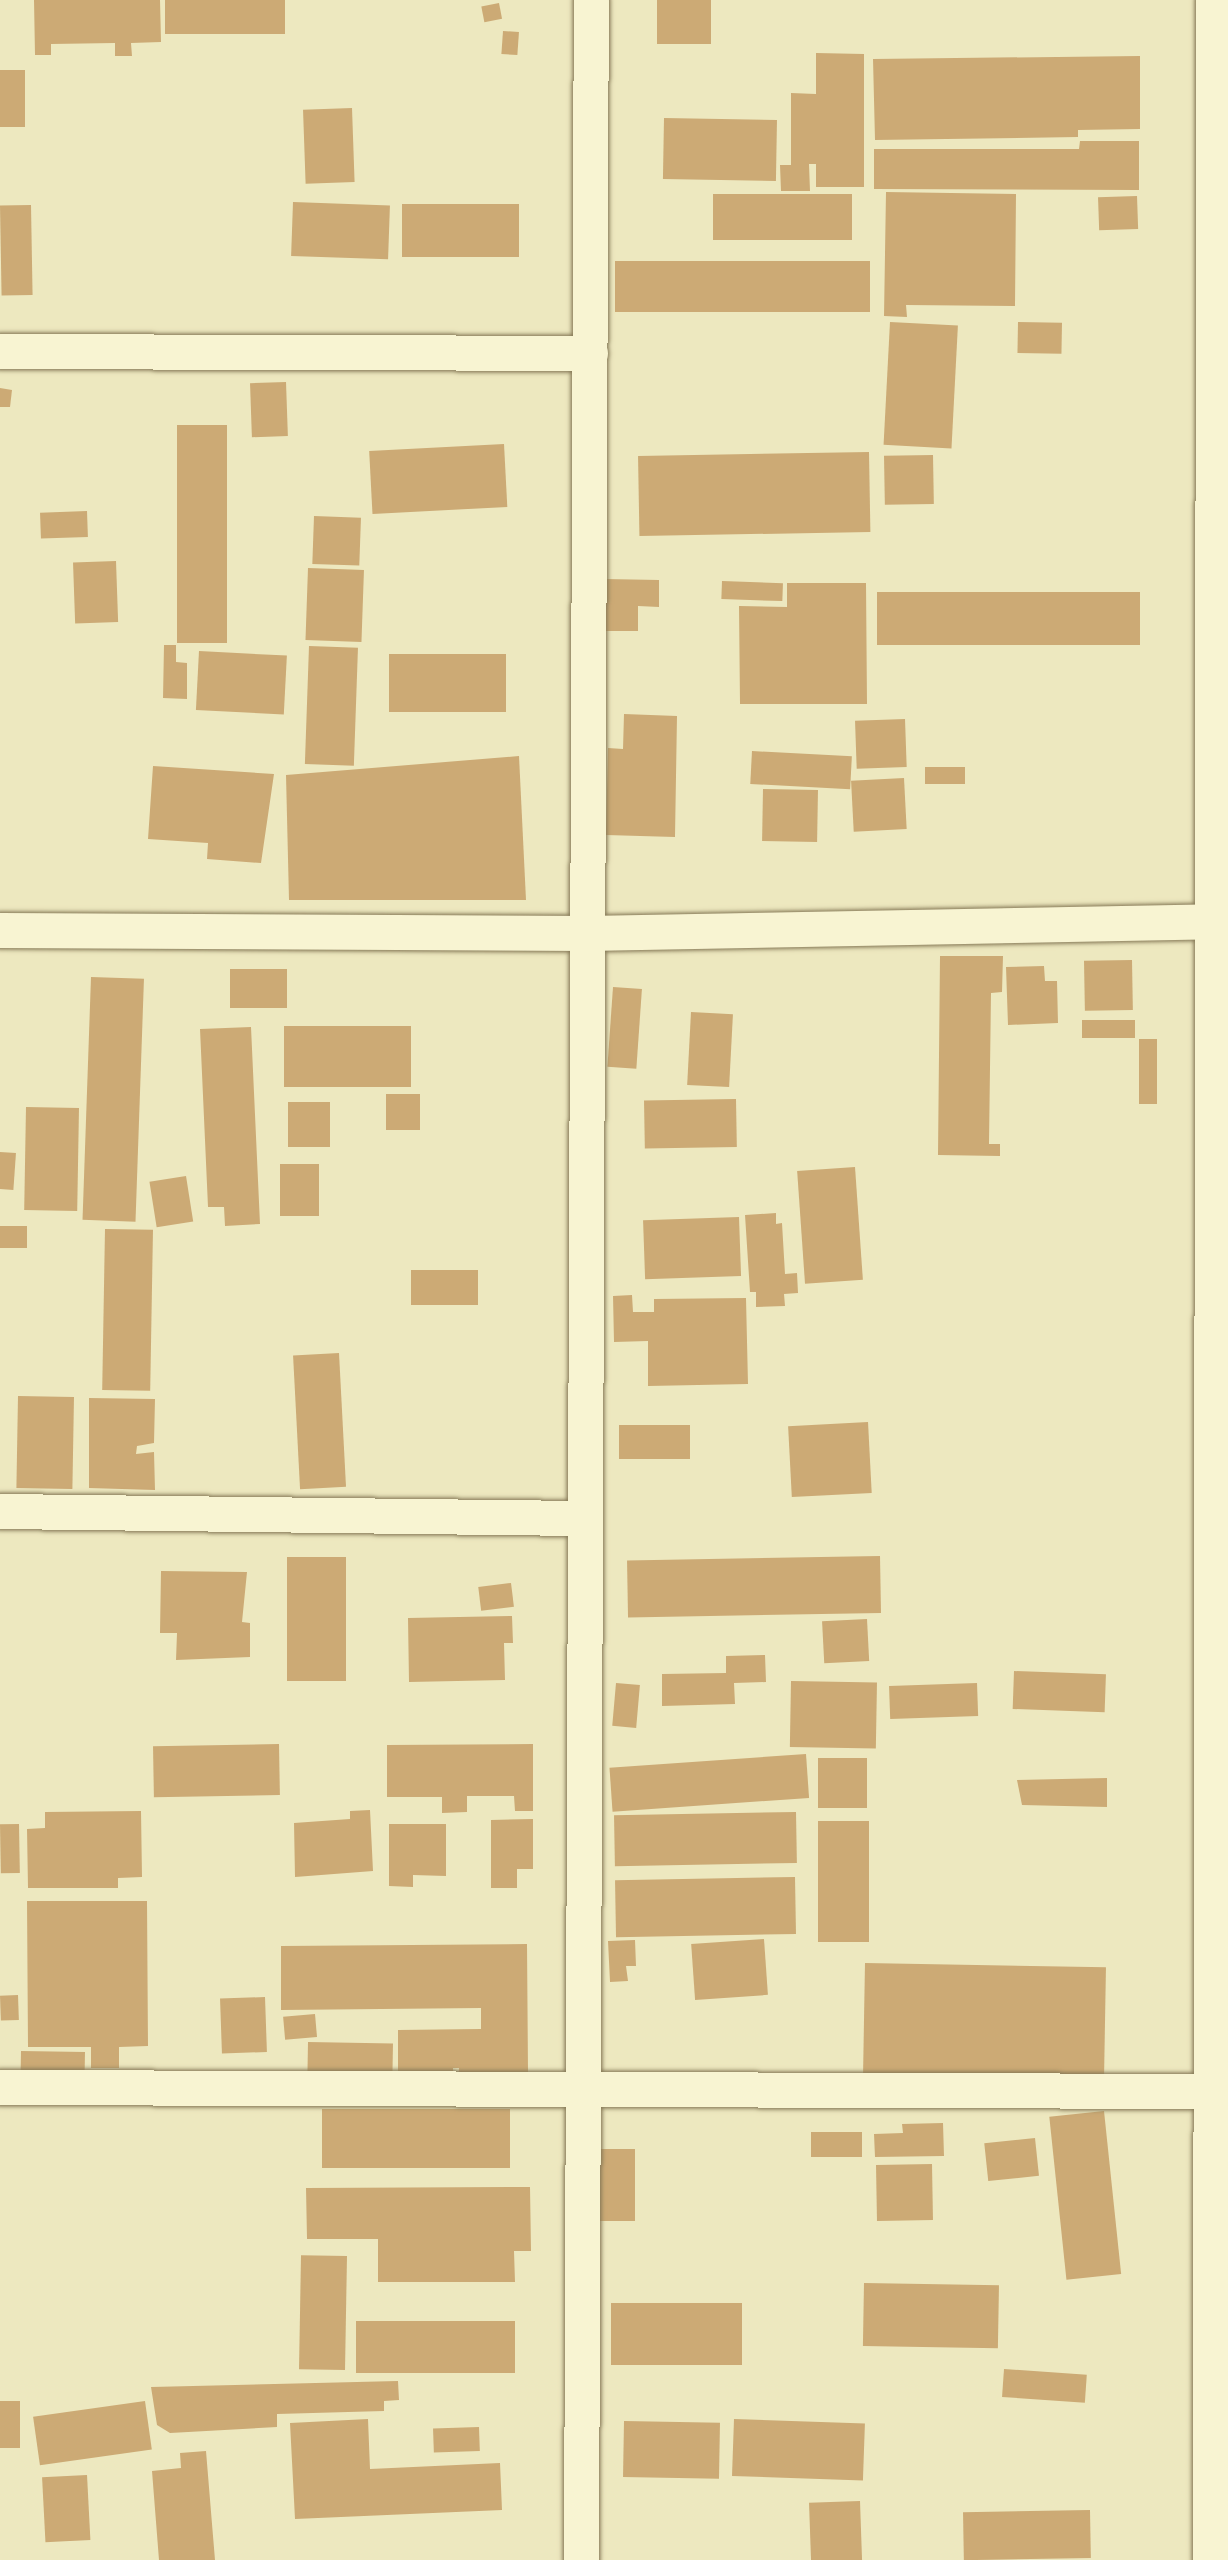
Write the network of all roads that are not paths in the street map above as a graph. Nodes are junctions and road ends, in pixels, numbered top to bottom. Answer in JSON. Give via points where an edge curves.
{"nodes":[{"id":1,"x":591,"y":0,"type":"edge"},
{"id":2,"x":1214,"y":0,"type":"edge"},
{"id":3,"x":0,"y":350,"type":"edge"},
{"id":4,"x":590,"y":353,"type":"junction"},
{"id":5,"x":1220,"y":921,"type":"edge"},
{"id":6,"x":0,"y":930,"type":"edge"},
{"id":7,"x":587,"y":933,"type":"junction"},
{"id":8,"x":0,"y":1511,"type":"edge"},
{"id":9,"x":584,"y":1518,"type":"junction"},
{"id":10,"x":0,"y":2087,"type":"edge"},
{"id":11,"x":582,"y":2089,"type":"junction"},
{"id":12,"x":1219,"y":2091,"type":"edge"},
{"id":13,"x":580,"y":2560,"type":"edge"},
{"id":14,"x":1210,"y":2560,"type":"edge"}],
"edges":[{"from":1,"to":4,"type":"street"},
{"from":2,"to":5,"type":"street"},
{"from":3,"to":4,"type":"street"},
{"from":4,"to":7,"type":"street"},
{"from":5,"to":7,"type":"street"},
{"from":5,"to":12,"type":"street"},
{"from":6,"to":7,"type":"street"},
{"from":7,"to":9,"type":"street"},
{"from":8,"to":9,"type":"street"},
{"from":9,"to":11,"type":"street"},
{"from":10,"to":11,"type":"street"},
{"from":11,"to":12,"type":"street"},
{"from":11,"to":13,"type":"street"},
{"from":12,"to":14,"type":"street"}]}
